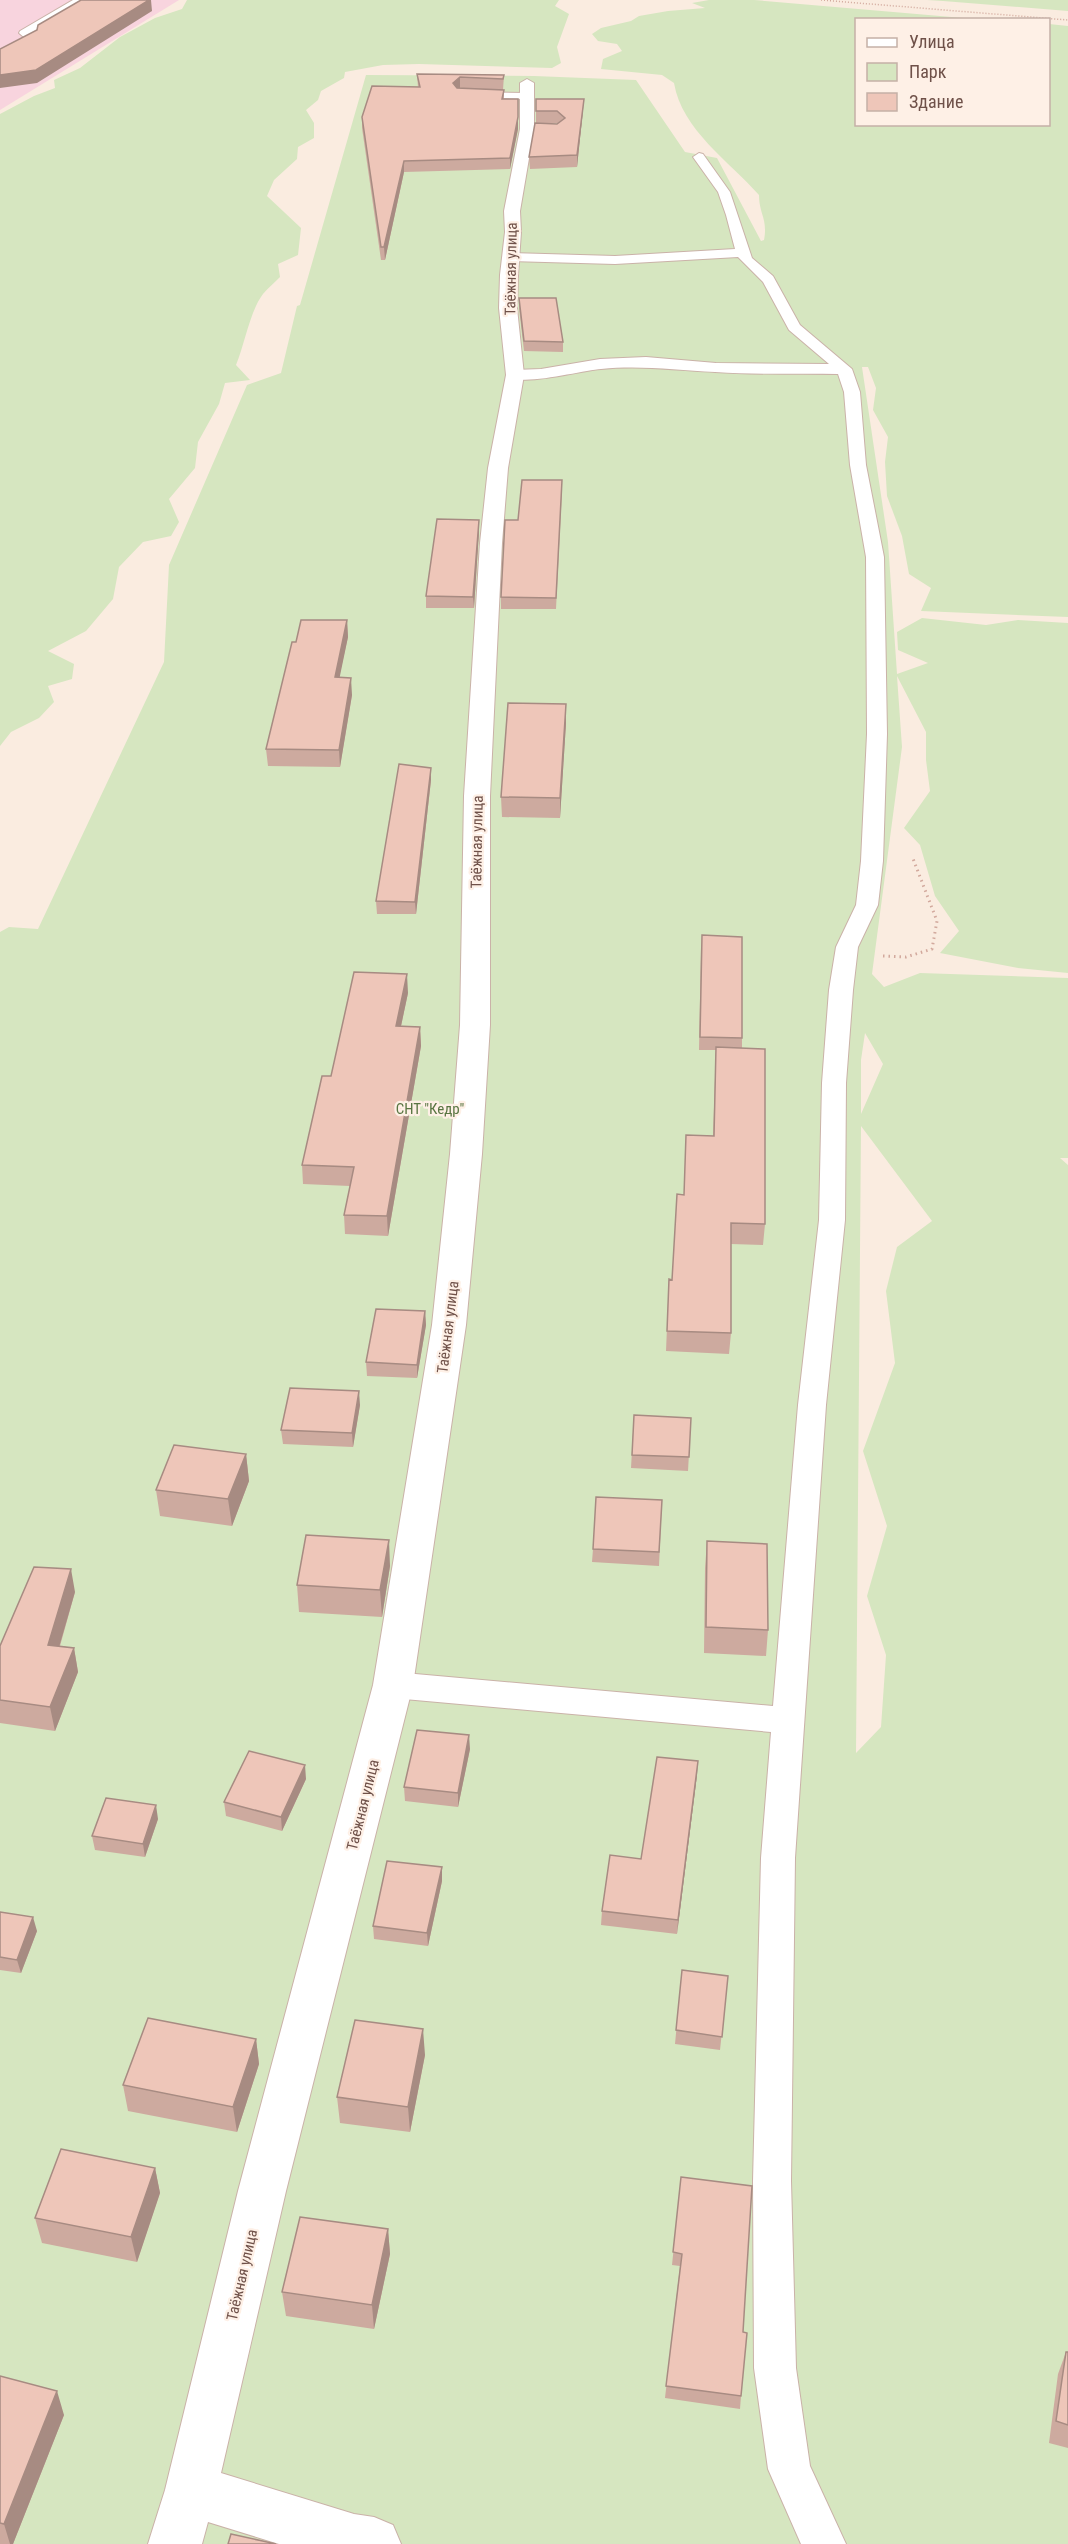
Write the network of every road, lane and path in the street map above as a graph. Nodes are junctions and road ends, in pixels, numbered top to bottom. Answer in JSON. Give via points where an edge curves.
{"nodes":[{"id":1,"x":80,"y":0,"type":"edge"},
{"id":2,"x":821,"y":0,"type":"edge"},
{"id":3,"x":1043,"y":18,"type":"edge"},
{"id":4,"x":1050,"y":19,"type":"edge"},
{"id":5,"x":1068,"y":20,"type":"edge"},
{"id":6,"x":0,"y":59,"type":"edge"},
{"id":7,"x":527,"y":89,"type":"joint"},
{"id":8,"x":461,"y":93,"type":"edge"},
{"id":9,"x":699,"y":157,"type":"dead end"},
{"id":10,"x":743,"y":253,"type":"junction"},
{"id":11,"x":510,"y":257,"type":"junction"},
{"id":12,"x":844,"y":369,"type":"junction"},
{"id":13,"x":515,"y":375,"type":"junction"},
{"id":14,"x":393,"y":1685,"type":"junction"},
{"id":15,"x":789,"y":1721,"type":"junction"},
{"id":16,"x":191,"y":2490,"type":"junction"},
{"id":17,"x":175,"y":2544,"type":"edge"},
{"id":18,"x":374,"y":2544,"type":"edge"},
{"id":19,"x":824,"y":2544,"type":"edge"}],
"edges":[{"from":1,"to":6,"type":"lane","via":[[19,33],[33,39]]},
{"from":2,"to":3,"type":"path"},
{"from":4,"to":5,"type":"path"},
{"from":7,"to":8,"type":"lane"},
{"from":7,"to":11,"type":"street","name":"Таёжная улица","via":[[532,129],[512,211]]},
{"from":9,"to":10,"type":"lane","via":[[724,192],[734,214]]},
{"from":10,"to":11,"type":"lane","via":[[615,260]]},
{"from":10,"to":12,"type":"lane","via":[[768,279],[794,327]]},
{"from":11,"to":13,"type":"street","name":"Таёжная улица","via":[[508,309]]},
{"from":12,"to":13,"type":"lane","via":[[716,368],[646,362]]},
{"from":12,"to":15,"type":"lane","via":[[852,392],[858,465],[875,557],[876,779],[867,905],[847,947],[841,990],[834,1083],[832,1220],[812,1405]]},
{"from":13,"to":14,"type":"street","name":"Таёжная улица","via":[[498,468],[491,543],[477,796],[474,1025],[466,1154],[449,1325]]},
{"from":14,"to":15,"type":"lane"},
{"from":14,"to":16,"type":"street","name":"Таёжная улица","via":[[262,2191]]},
{"from":15,"to":19,"type":"lane","via":[[778,1870],[772,2181],[776,2368],[789,2469]]},
{"from":16,"to":17,"type":"street","name":"Таёжная улица"},
{"from":16,"to":18,"type":"street","via":[[342,2538]]}]}
